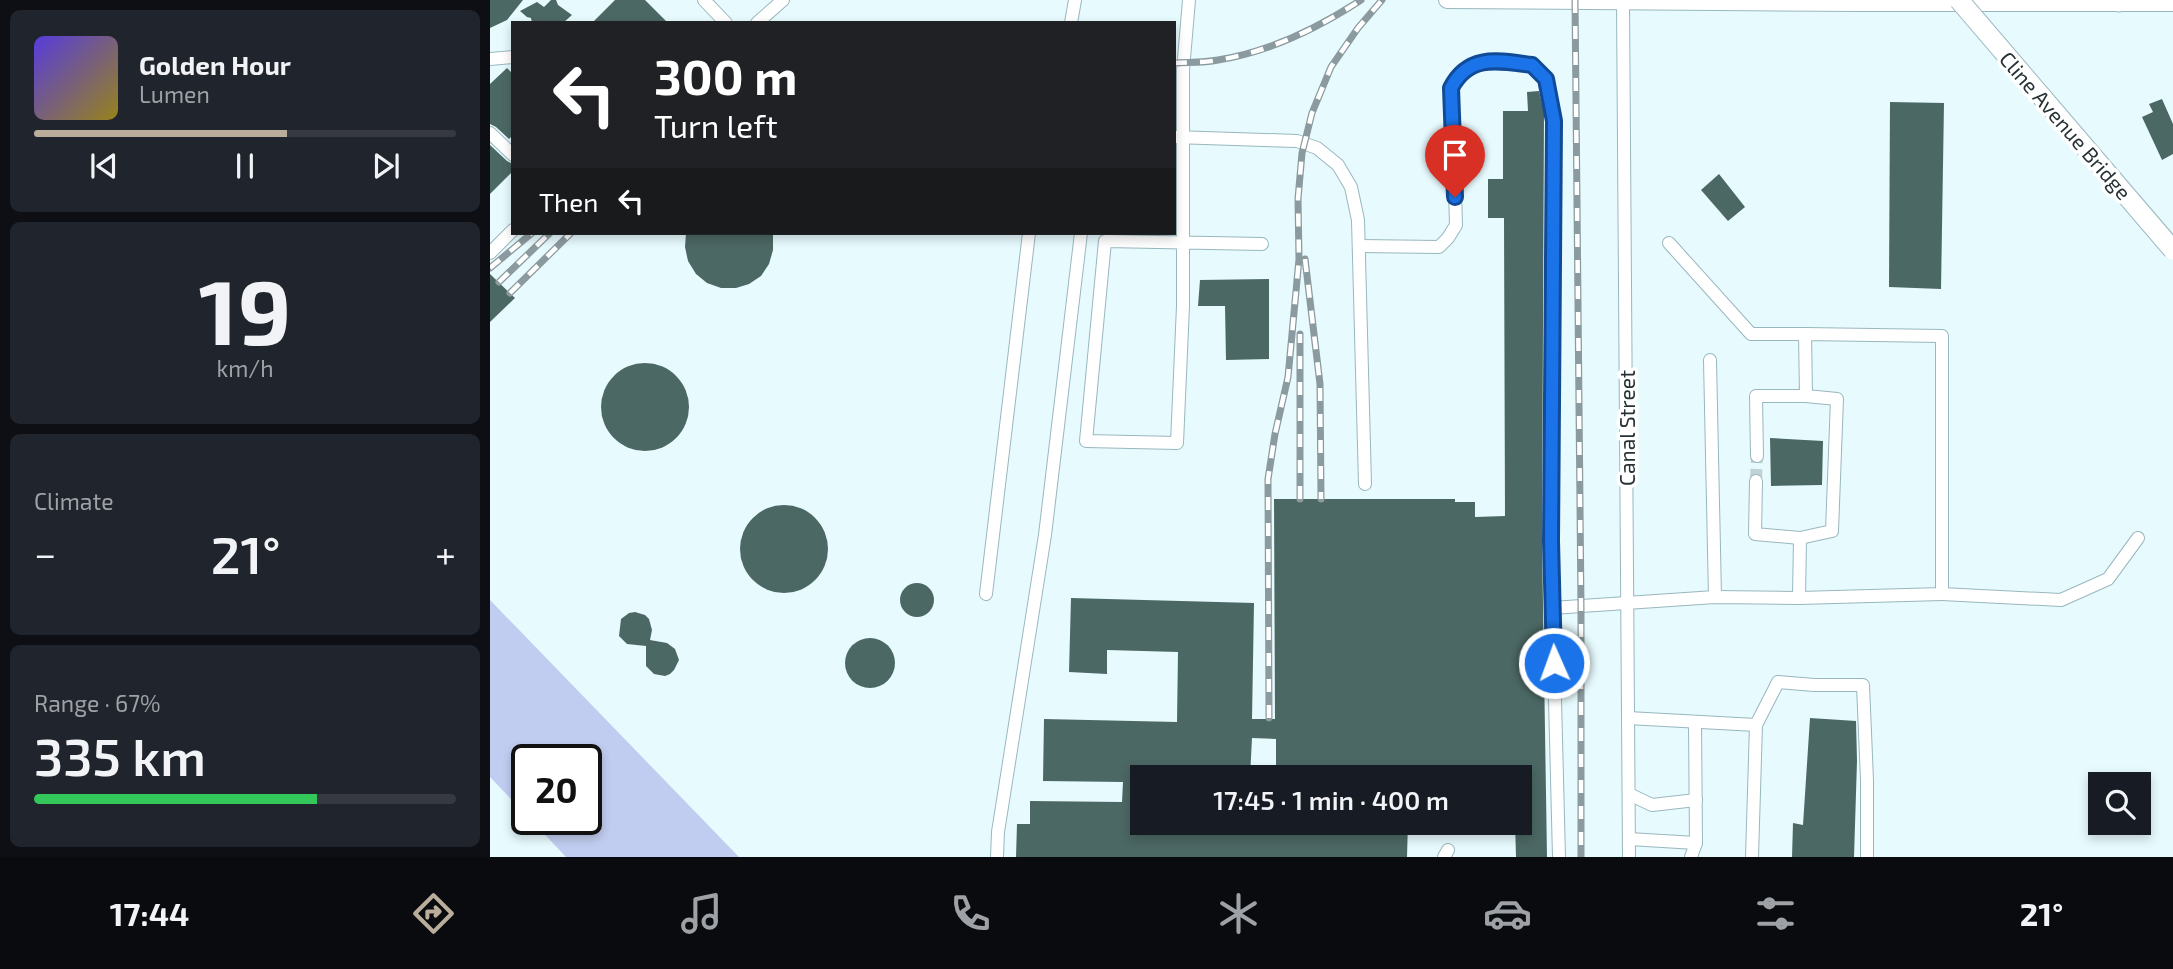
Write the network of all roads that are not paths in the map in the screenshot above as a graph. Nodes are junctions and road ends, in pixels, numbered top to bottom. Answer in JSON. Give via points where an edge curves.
{"nodes":[{"id":1,"x":704,"y":0,"type":"edge"},
{"id":2,"x":783,"y":0,"type":"edge"},
{"id":3,"x":1075,"y":0,"type":"edge"},
{"id":4,"x":1189,"y":0,"type":"edge"},
{"id":5,"x":1447,"y":0,"type":"edge"},
{"id":6,"x":1959,"y":0,"type":"edge"},
{"id":7,"x":1623,"y":1,"type":"edge"},
{"id":8,"x":2120,"y":1,"type":"edge"},
{"id":9,"x":2173,"y":3,"type":"edge"},
{"id":10,"x":724,"y":21,"type":"edge"},
{"id":11,"x":759,"y":21,"type":"edge"},
{"id":12,"x":1071,"y":21,"type":"edge"},
{"id":13,"x":511,"y":57,"type":"edge"},
{"id":14,"x":490,"y":58,"type":"edge"},
{"id":15,"x":490,"y":133,"type":"edge"},
{"id":16,"x":1179,"y":137,"type":"edge"},
{"id":17,"x":511,"y":153,"type":"edge"},
{"id":18,"x":511,"y":232,"type":"edge"},
{"id":19,"x":1029,"y":235,"type":"edge"},
{"id":20,"x":1081,"y":235,"type":"edge"},
{"id":21,"x":1669,"y":243,"type":"dead end"},
{"id":22,"x":1183,"y":244,"type":"junction"},
{"id":23,"x":1262,"y":244,"type":"dead end"},
{"id":24,"x":1359,"y":246,"type":"junction"},
{"id":25,"x":2173,"y":250,"type":"edge"},
{"id":26,"x":490,"y":253,"type":"edge"},
{"id":27,"x":1805,"y":334,"type":"junction"},
{"id":28,"x":1710,"y":360,"type":"dead end"},
{"id":29,"x":1806,"y":396,"type":"junction"},
{"id":30,"x":1756,"y":456,"type":"tunnel mouth"},
{"id":31,"x":1756,"y":481,"type":"tunnel mouth"},
{"id":32,"x":1365,"y":484,"type":"dead end"},
{"id":33,"x":1800,"y":538,"type":"junction"},
{"id":34,"x":2138,"y":538,"type":"dead end"},
{"id":35,"x":986,"y":594,"type":"dead end"},
{"id":36,"x":1942,"y":594,"type":"junction"},
{"id":37,"x":1715,"y":597,"type":"junction"},
{"id":38,"x":1800,"y":598,"type":"junction"},
{"id":39,"x":1627,"y":601,"type":"junction"},
{"id":40,"x":1552,"y":608,"type":"junction"},
{"id":41,"x":1628,"y":718,"type":"junction"},
{"id":42,"x":1695,"y":722,"type":"junction"},
{"id":43,"x":1756,"y":725,"type":"junction"},
{"id":44,"x":1629,"y":794,"type":"junction"},
{"id":45,"x":1696,"y":800,"type":"junction"},
{"id":46,"x":1629,"y":839,"type":"junction"},
{"id":47,"x":1696,"y":843,"type":"junction"},
{"id":48,"x":997,"y":857,"type":"edge"},
{"id":49,"x":1559,"y":857,"type":"edge"},
{"id":50,"x":1629,"y":857,"type":"edge"},
{"id":51,"x":1691,"y":857,"type":"edge"},
{"id":52,"x":1752,"y":857,"type":"edge"},
{"id":53,"x":1867,"y":857,"type":"edge"}],
"edges":[{"from":1,"to":10,"type":"street"},
{"from":2,"to":11,"type":"street"},
{"from":3,"to":12,"type":"street"},
{"from":4,"to":16,"type":"street"},
{"from":5,"to":7,"type":"main road"},
{"from":6,"to":25,"type":"highway","name":"Cline Avenue Bridge","bridge":true},
{"from":7,"to":8,"type":"main road"},
{"from":7,"to":39,"type":"street","name":"Canal Street"},
{"from":8,"to":9,"type":"main road"},
{"from":13,"to":14,"type":"street"},
{"from":15,"to":17,"type":"street"},
{"from":16,"to":22,"type":"street"},
{"from":16,"to":24,"type":"street","via":[[1297,141],[1317,148],[1338,165],[1351,187]]},
{"from":18,"to":26,"type":"street"},
{"from":19,"to":35,"type":"street"},
{"from":20,"to":48,"type":"street","via":[[1045,535]]},
{"from":21,"to":27,"type":"street","via":[[1751,334]]},
{"from":22,"to":22,"type":"street","via":[[1177,443],[1086,441],[1105,241]]},
{"from":22,"to":23,"type":"street"},
{"from":24,"to":32,"type":"street"},
{"from":24,"to":40,"type":"street","via":[[1439,247],[1456,225],[1451,88],[1458,74],[1472,64],[1494,61],[1532,65],[1546,79],[1554,121]]},
{"from":27,"to":29,"type":"street"},
{"from":27,"to":36,"type":"street","via":[[1942,336]]},
{"from":28,"to":37,"type":"street"},
{"from":29,"to":30,"type":"street","via":[[1756,396]]},
{"from":29,"to":33,"type":"street","via":[[1837,399],[1832,531]]},
{"from":31,"to":33,"type":"street","via":[[1755,534]]},
{"from":33,"to":38,"type":"street"},
{"from":34,"to":36,"type":"street","via":[[2108,579],[2061,600]]},
{"from":36,"to":38,"type":"street"},
{"from":37,"to":38,"type":"street"},
{"from":37,"to":39,"type":"street"},
{"from":39,"to":40,"type":"street"},
{"from":39,"to":41,"type":"street","name":"Canal Street"},
{"from":40,"to":49,"type":"street"},
{"from":41,"to":42,"type":"street"},
{"from":41,"to":44,"type":"street","name":"Canal Street"},
{"from":42,"to":43,"type":"street"},
{"from":42,"to":45,"type":"street"},
{"from":43,"to":52,"type":"street"},
{"from":43,"to":53,"type":"street","via":[[1778,682],[1863,685]]},
{"from":44,"to":45,"type":"street","via":[[1652,805]]},
{"from":44,"to":46,"type":"street","name":"Canal Street"},
{"from":45,"to":47,"type":"street"},
{"from":46,"to":47,"type":"street"},
{"from":46,"to":50,"type":"street","name":"Canal Street"},
{"from":47,"to":51,"type":"street"}]}
